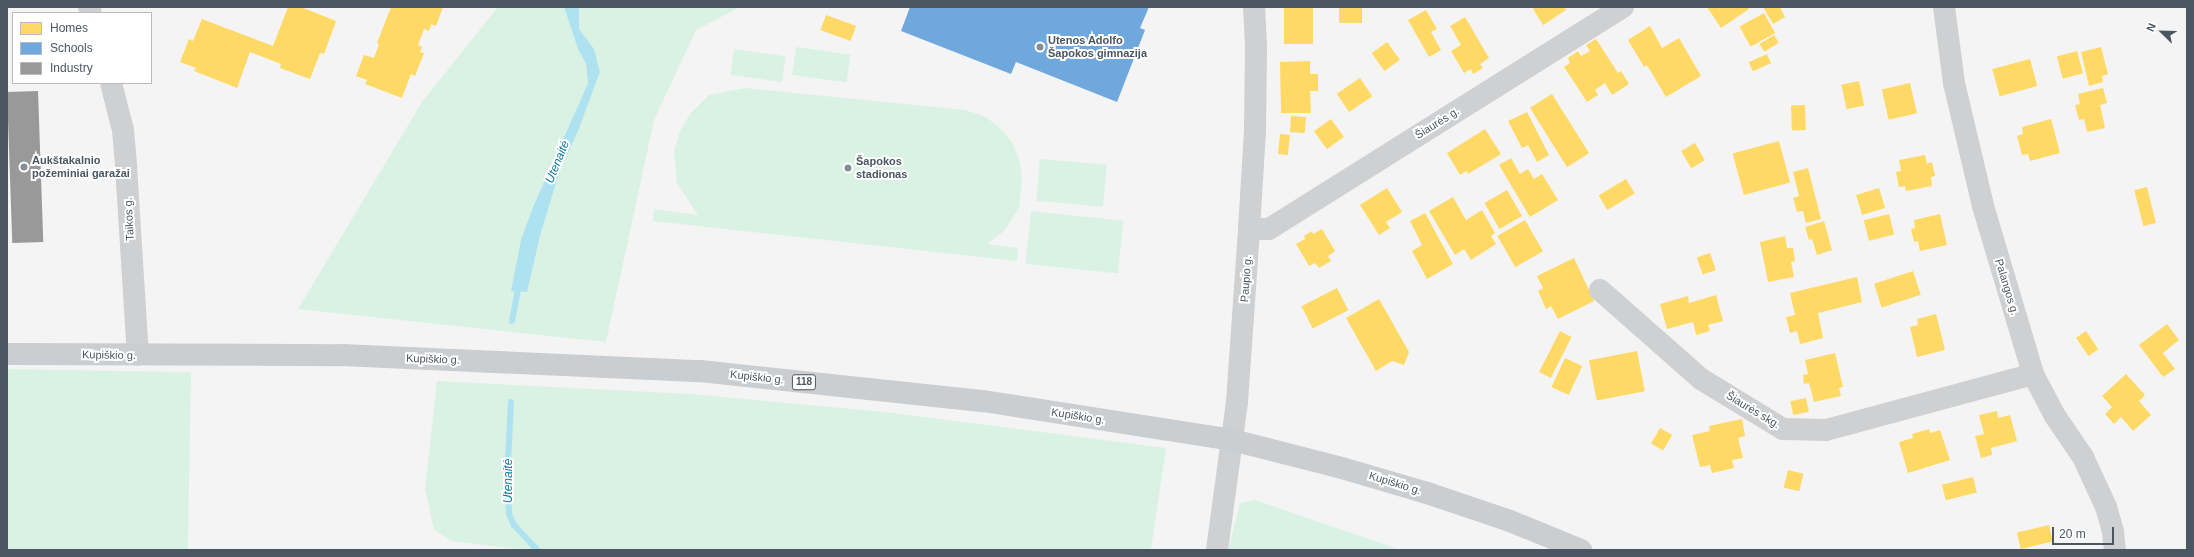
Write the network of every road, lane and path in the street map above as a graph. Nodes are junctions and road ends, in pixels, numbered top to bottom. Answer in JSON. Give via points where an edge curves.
{"nodes":[{"id":1,"x":1254,"y":7,"type":"edge"},
{"id":2,"x":1623,"y":7,"type":"edge"},
{"id":3,"x":1944,"y":7,"type":"edge"},
{"id":4,"x":111,"y":84,"type":"edge"},
{"id":5,"x":1249,"y":229,"type":"junction"},
{"id":6,"x":1600,"y":290,"type":"dead end"},
{"id":7,"x":7,"y":354,"type":"edge"},
{"id":8,"x":138,"y":356,"type":"junction"},
{"id":9,"x":2033,"y":374,"type":"junction"},
{"id":10,"x":1232,"y":440,"type":"junction"},
{"id":11,"x":1217,"y":550,"type":"edge"},
{"id":12,"x":1581,"y":550,"type":"edge"},
{"id":13,"x":2115,"y":550,"type":"edge"}],
"edges":[{"from":1,"to":5,"type":"street","name":"Paupio g.","via":[[1255,131]]},
{"from":2,"to":5,"type":"street","name":"Šiaurės g.","via":[[1269,229]]},
{"from":3,"to":9,"type":"street","name":"Palangos g.","via":[[1954,83],[1983,206]]},
{"from":4,"to":8,"type":"street","name":"Taikos g.","via":[[123,130],[126,159]]},
{"from":5,"to":10,"type":"street","name":"Paupio g."},
{"from":6,"to":9,"type":"street","name":"Šiaurės skg.","via":[[1701,379],[1783,429],[1826,430]]},
{"from":7,"to":8,"type":"main road","name":"Kupiškio g.","number":"118"},
{"from":8,"to":10,"type":"main road","name":"Kupiškio g.","number":"118","via":[[342,355],[700,371],[983,401]]},
{"from":9,"to":13,"type":"street","name":"Palangos g.","via":[[2055,416],[2083,457],[2106,507]]},
{"from":10,"to":11,"type":"street","name":"Paupio g."},
{"from":10,"to":12,"type":"main road","name":"Kupiškio g.","number":"118","via":[[1427,493],[1510,521]]}]}
